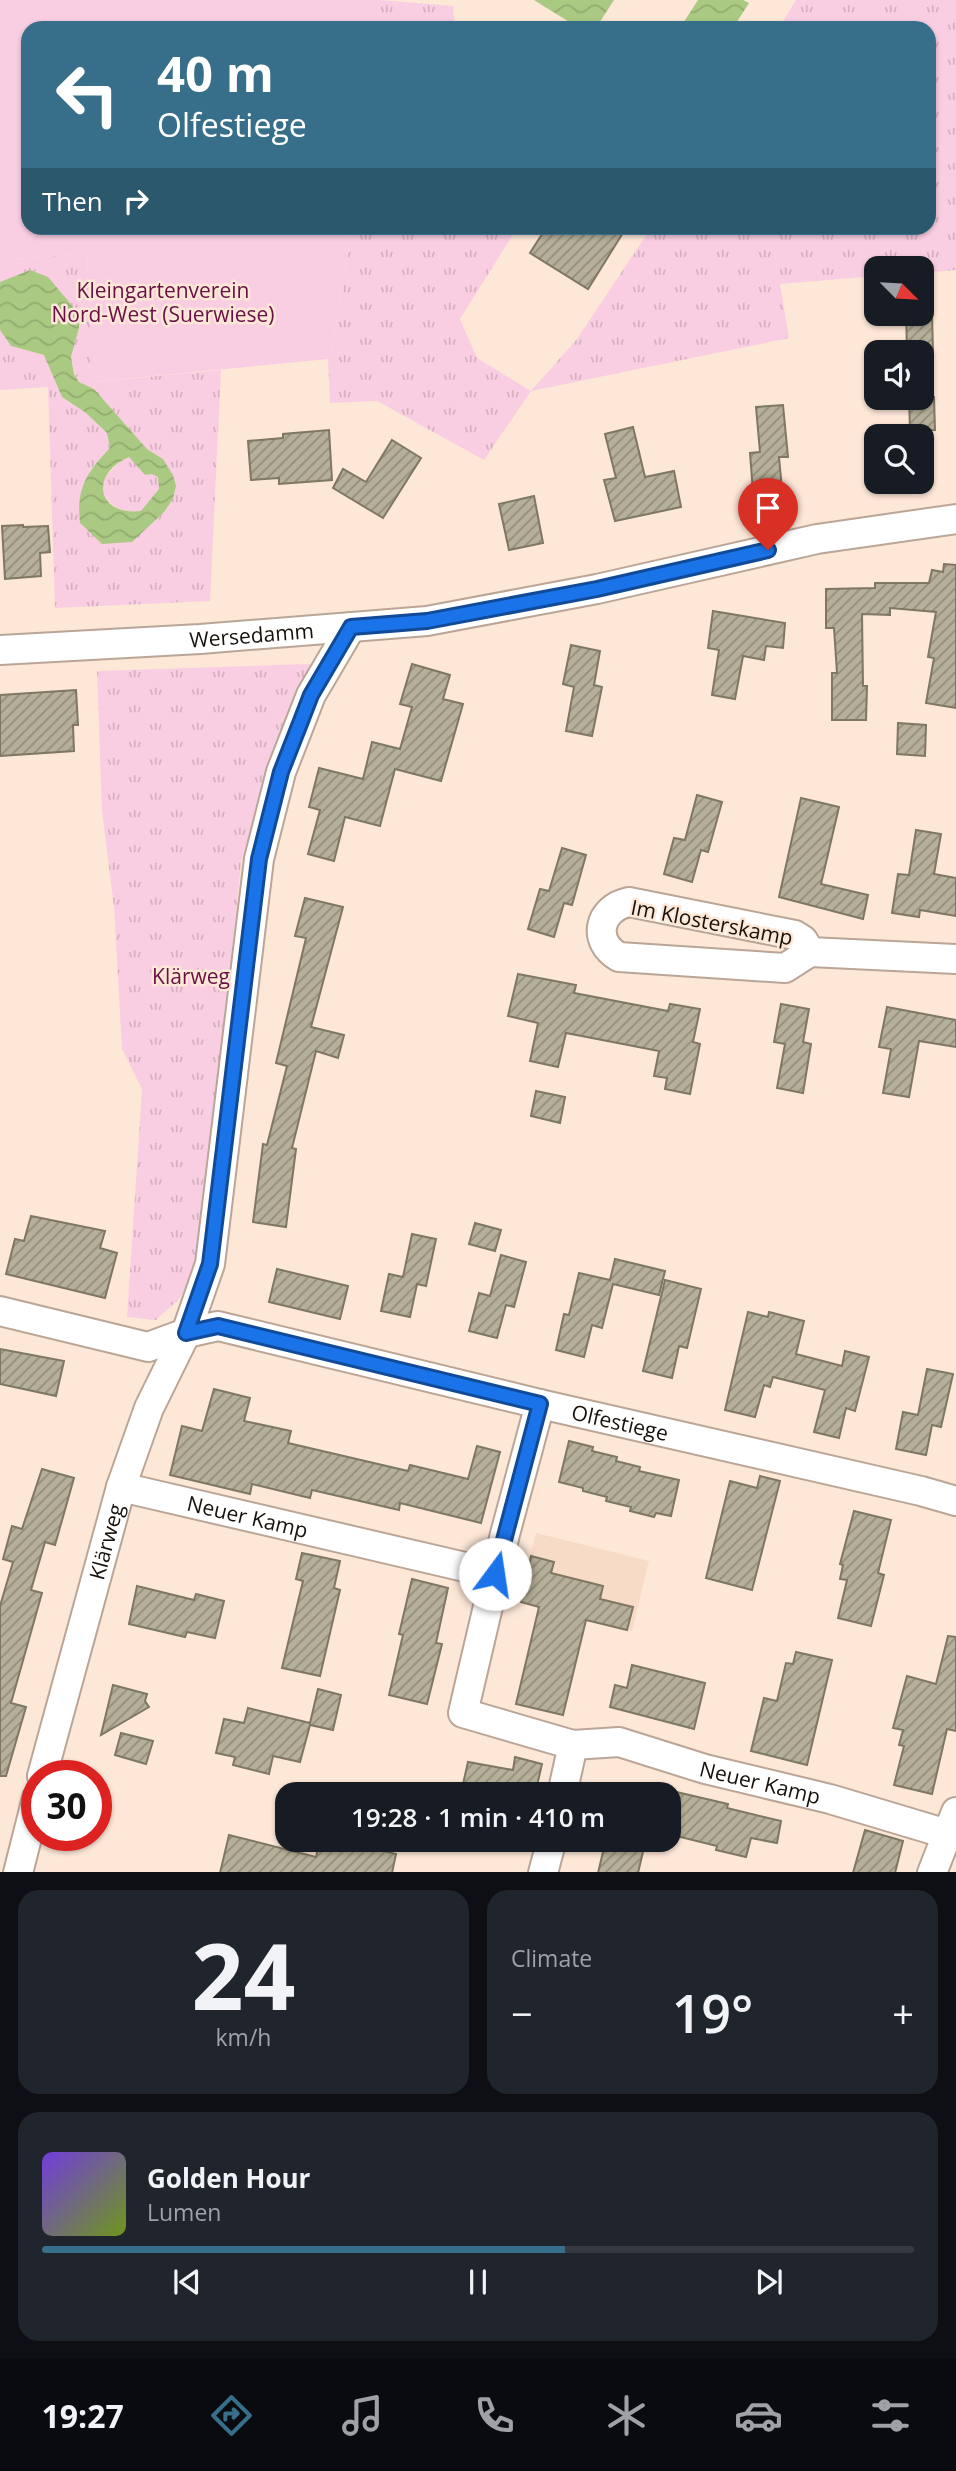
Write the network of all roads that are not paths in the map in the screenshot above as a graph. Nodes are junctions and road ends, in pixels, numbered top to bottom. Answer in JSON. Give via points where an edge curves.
{"nodes":[{"id":1,"x":956,"y":519,"type":"edge"},
{"id":2,"x":351,"y":627,"type":"junction"},
{"id":3,"x":0,"y":650,"type":"edge"},
{"id":4,"x":810,"y":952,"type":"junction"},
{"id":5,"x":956,"y":960,"type":"edge"},
{"id":6,"x":0,"y":1311,"type":"edge"},
{"id":7,"x":186,"y":1333,"type":"junction"},
{"id":8,"x":540,"y":1404,"type":"junction"},
{"id":9,"x":121,"y":1488,"type":"junction"},
{"id":10,"x":956,"y":1501,"type":"edge"},
{"id":11,"x":495,"y":1574,"type":"junction"},
{"id":12,"x":573,"y":1745,"type":"junction"},
{"id":13,"x":46,"y":1760,"type":"edge"},
{"id":14,"x":565,"y":1782,"type":"edge"},
{"id":15,"x":952,"y":1823,"type":"edge"},
{"id":16,"x":23,"y":1851,"type":"edge"},
{"id":17,"x":548,"y":1852,"type":"edge"},
{"id":18,"x":18,"y":1872,"type":"edge"},
{"id":19,"x":543,"y":1872,"type":"edge"},
{"id":20,"x":932,"y":1872,"type":"edge"}],
"edges":[{"from":1,"to":2,"type":"street","name":"Wersedamm","via":[[817,539],[597,589],[427,621]]},
{"from":2,"to":3,"type":"street","name":"Wersedamm"},
{"from":2,"to":7,"type":"street","name":"Klärweg","via":[[311,695],[281,772],[259,859],[210,1264]]},
{"from":4,"to":4,"type":"street","name":"Im Klosterskamp","via":[[795,935],[629,902],[606,914],[601,939],[608,951],[619,957],[785,968]]},
{"from":4,"to":5,"type":"street","name":"Im Klosterskamp"},
{"from":6,"to":7,"type":"street","name":"Olfestiege","via":[[148,1347]]},
{"from":7,"to":8,"type":"street","name":"Olfestiege","via":[[218,1326]]},
{"from":7,"to":9,"type":"street","name":"Klärweg","via":[[149,1408]]},
{"from":8,"to":10,"type":"street","name":"Olfestiege"},
{"from":8,"to":11,"type":"street","name":"Neuer Kamp"},
{"from":9,"to":11,"type":"street","name":"Neuer Kamp"},
{"from":9,"to":13,"type":"street","name":"Klärweg"},
{"from":11,"to":12,"type":"street","name":"Neuer Kamp","via":[[463,1713]]},
{"from":12,"to":14,"type":"street"},
{"from":12,"to":15,"type":"street","name":"Neuer Kamp","via":[[619,1742],[705,1769]]},
{"from":15,"to":20,"type":"street"},
{"from":16,"to":18,"type":"street"},
{"from":17,"to":19,"type":"street"}]}
